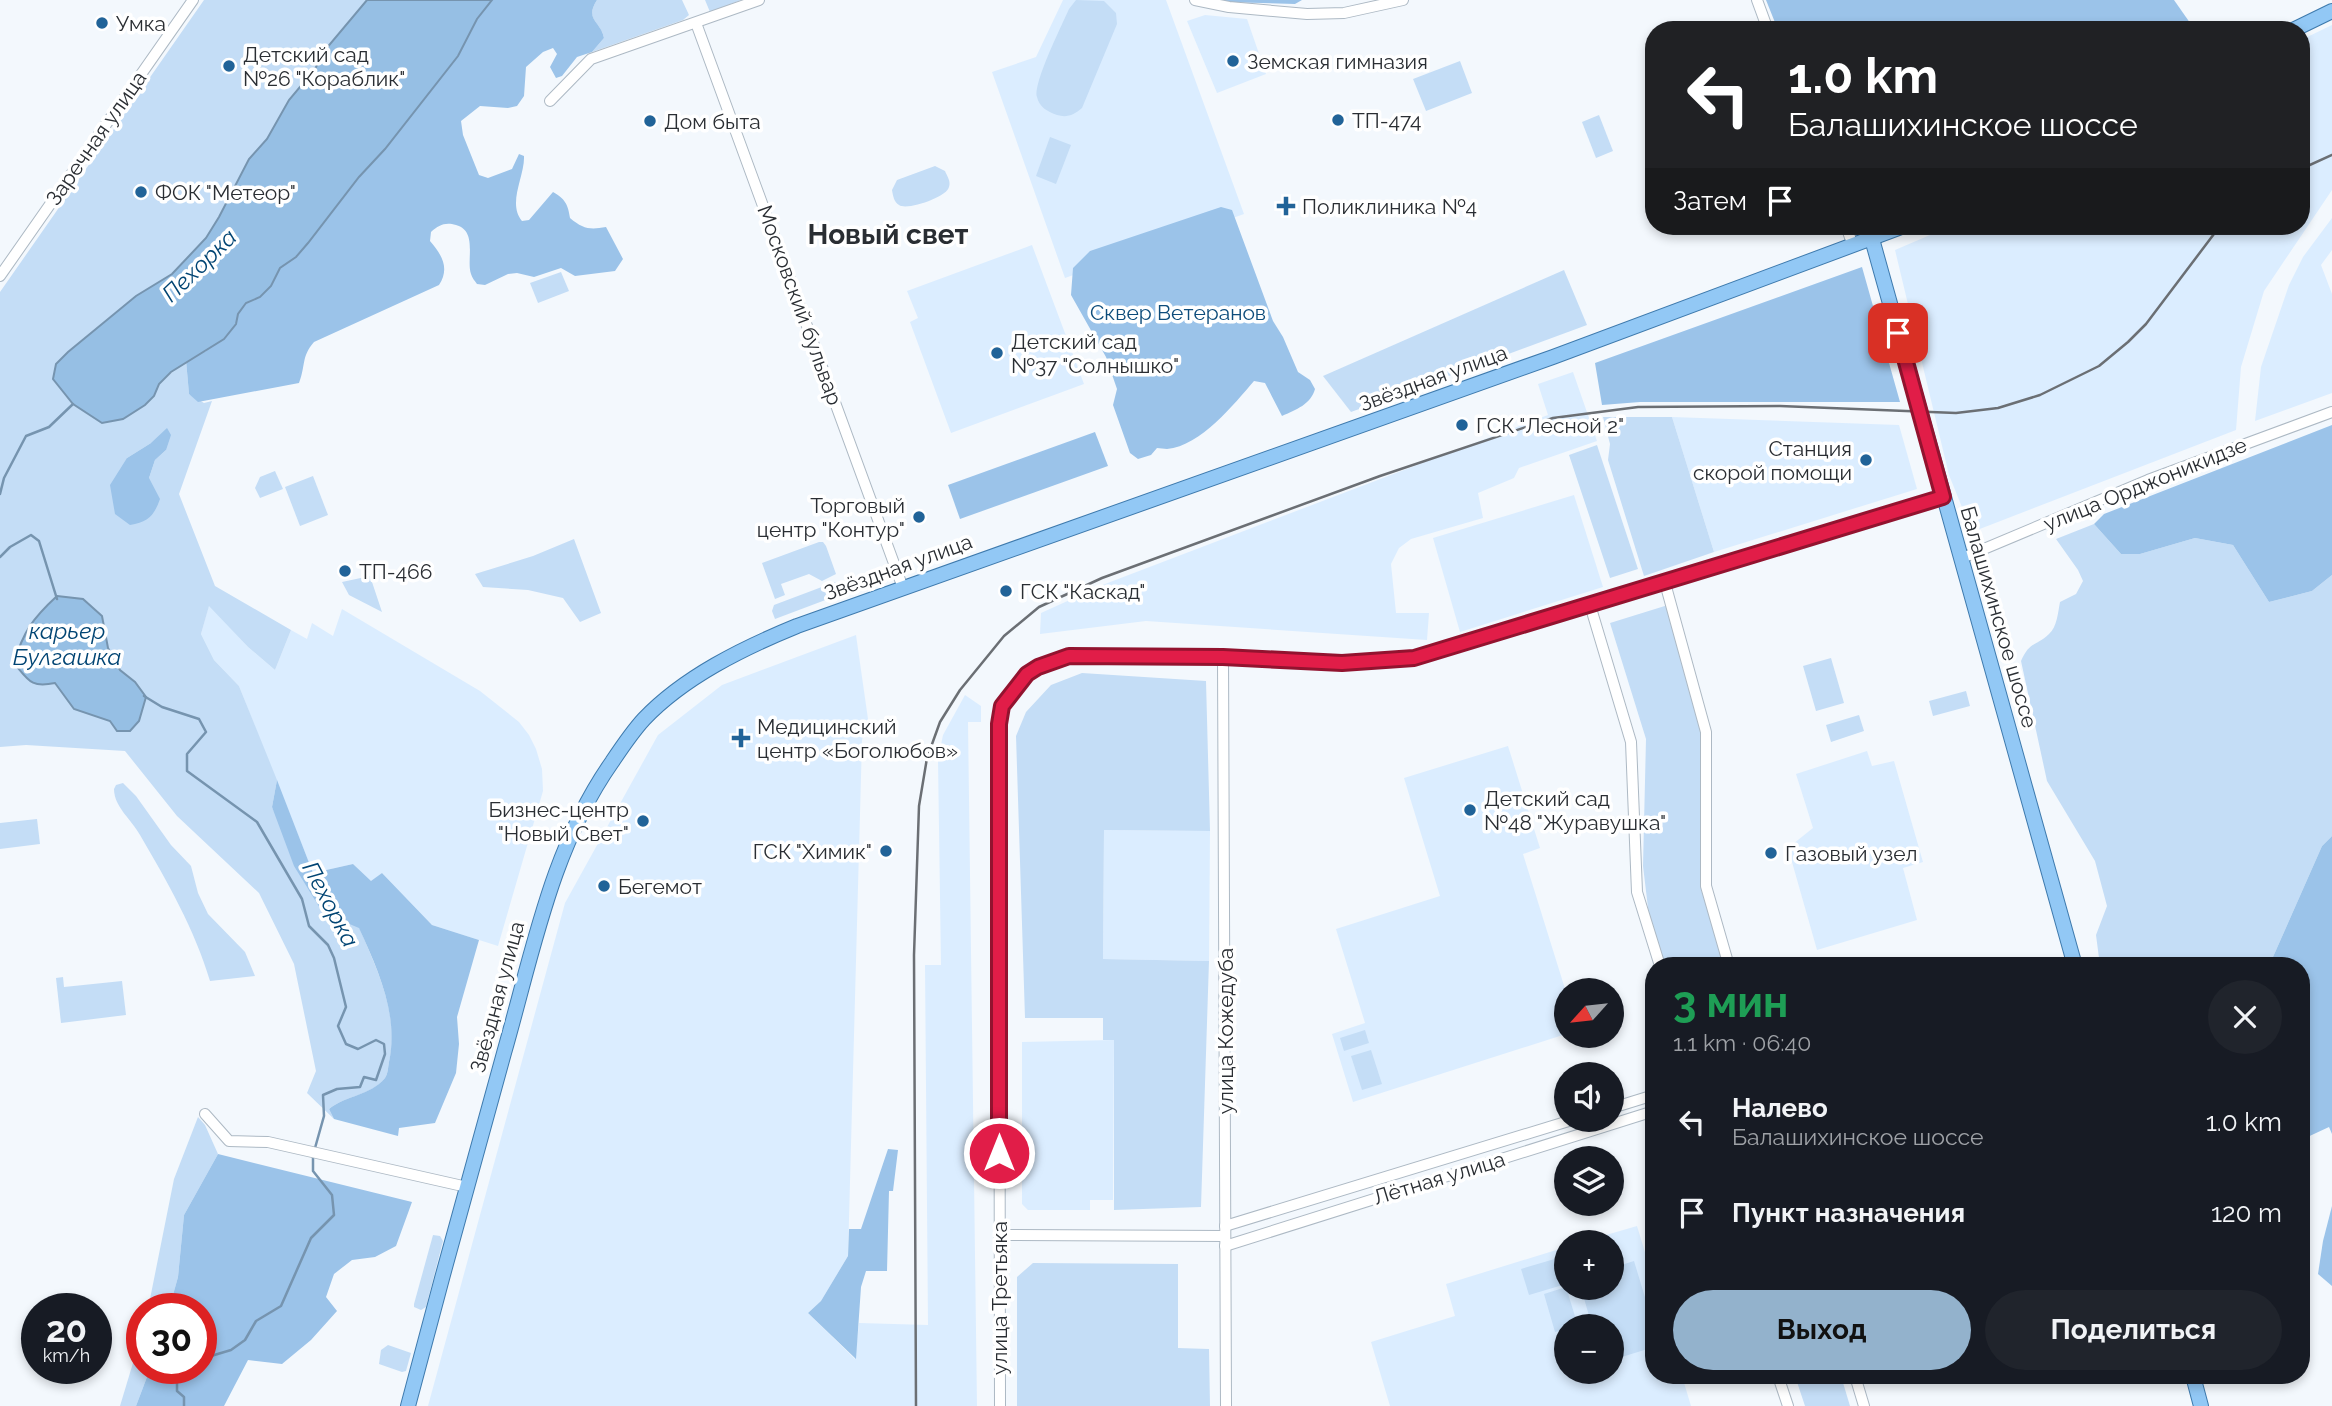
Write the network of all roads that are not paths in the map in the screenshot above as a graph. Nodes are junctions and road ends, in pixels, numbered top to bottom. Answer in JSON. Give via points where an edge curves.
{"nodes":[{"id":1,"x":193,"y":0,"type":"edge"},
{"id":2,"x":759,"y":0,"type":"edge"},
{"id":3,"x":1195,"y":0,"type":"edge"},
{"id":4,"x":1403,"y":0,"type":"edge"},
{"id":5,"x":1757,"y":0,"type":"edge"},
{"id":6,"x":2332,"y":11,"type":"edge"},
{"id":7,"x":1765,"y":21,"type":"edge"},
{"id":8,"x":2310,"y":22,"type":"edge"},
{"id":9,"x":696,"y":23,"type":"junction"},
{"id":10,"x":550,"y":101,"type":"dead end"},
{"id":11,"x":1849,"y":235,"type":"edge"},
{"id":12,"x":1882,"y":235,"type":"edge"},
{"id":13,"x":1872,"y":239,"type":"junction"},
{"id":14,"x":1853,"y":246,"type":"junction"},
{"id":15,"x":0,"y":276,"type":"edge"},
{"id":16,"x":2332,"y":412,"type":"edge"},
{"id":17,"x":1943,"y":497,"type":"junction"},
{"id":18,"x":1960,"y":559,"type":"junction"},
{"id":19,"x":1665,"y":583,"type":"junction"},
{"id":20,"x":903,"y":588,"type":"junction"},
{"id":21,"x":1590,"y":605,"type":"junction"},
{"id":22,"x":1223,"y":657,"type":"junction"},
{"id":23,"x":1657,"y":957,"type":"edge"},
{"id":24,"x":1727,"y":957,"type":"edge"},
{"id":25,"x":2072,"y":957,"type":"edge"},
{"id":26,"x":1645,"y":1098,"type":"edge"},
{"id":27,"x":1624,"y":1104,"type":"edge"},
{"id":28,"x":205,"y":1114,"type":"dead end"},
{"id":29,"x":1645,"y":1114,"type":"edge"},
{"id":30,"x":1554,"y":1126,"type":"edge"},
{"id":31,"x":467,"y":1186,"type":"junction"},
{"id":32,"x":999,"y":1235,"type":"junction"},
{"id":33,"x":1225,"y":1236,"type":"junction"},
{"id":34,"x":1781,"y":1384,"type":"edge"},
{"id":35,"x":1857,"y":1384,"type":"edge"},
{"id":36,"x":2195,"y":1384,"type":"edge"},
{"id":37,"x":408,"y":1406,"type":"edge"},
{"id":38,"x":1000,"y":1406,"type":"edge"},
{"id":39,"x":1226,"y":1406,"type":"edge"},
{"id":40,"x":1788,"y":1406,"type":"edge"},
{"id":41,"x":1864,"y":1406,"type":"edge"},
{"id":42,"x":2201,"y":1406,"type":"edge"}],
"edges":[{"from":1,"to":15,"type":"street","name":"Заречная улица"},
{"from":2,"to":9,"type":"street"},
{"from":3,"to":4,"type":"street","via":[[1307,14],[1344,13]]},
{"from":5,"to":7,"type":"street"},
{"from":6,"to":8,"type":"main road"},
{"from":9,"to":10,"type":"street","via":[[591,59]]},
{"from":9,"to":20,"type":"street","name":"Московский бульвар"},
{"from":11,"to":14,"type":"street"},
{"from":12,"to":13,"type":"main road","name":"Звёздная улица"},
{"from":13,"to":14,"type":"main road","name":"Звёздная улица"},
{"from":13,"to":17,"type":"main road","name":"Балашихинское шоссе"},
{"from":14,"to":20,"type":"main road","name":"Звёздная улица"},
{"from":16,"to":18,"type":"street","name":"улица Орджоникидзе","via":[[2148,480]]},
{"from":17,"to":18,"type":"main road","name":"Балашихинское шоссе"},
{"from":17,"to":19,"type":"street","name":"улица Третьяка"},
{"from":18,"to":25,"type":"main road","name":"Балашихинское шоссе"},
{"from":19,"to":21,"type":"street","name":"улица Третьяка"},
{"from":19,"to":24,"type":"street","via":[[1706,732],[1706,886]]},
{"from":20,"to":31,"type":"main road","name":"Звёздная улица","via":[[778,634],[710,669],[648,715],[622,748],[594,788],[550,886]]},
{"from":21,"to":22,"type":"street","name":"улица Третьяка","via":[[1414,658],[1342,663]]},
{"from":21,"to":23,"type":"street","via":[[1632,742],[1637,892]]},
{"from":22,"to":32,"type":"street","name":"улица Третьяка","via":[[1069,656],[1027,674],[1002,706]]},
{"from":22,"to":33,"type":"street","name":"улица Кожедуба"},
{"from":26,"to":27,"type":"street"},
{"from":28,"to":31,"type":"street","via":[[229,1141],[268,1142]]},
{"from":29,"to":33,"type":"street","name":"Лётная улица"},
{"from":30,"to":33,"type":"street","name":"Лётная улица"},
{"from":31,"to":37,"type":"main road","name":"Звёздная улица"},
{"from":32,"to":33,"type":"street","name":"Лётная улица"},
{"from":32,"to":38,"type":"street","name":"улица Третьяка"},
{"from":33,"to":39,"type":"street","name":"улица Кожедуба"},
{"from":34,"to":40,"type":"street"},
{"from":35,"to":41,"type":"street"},
{"from":36,"to":42,"type":"main road"}]}
